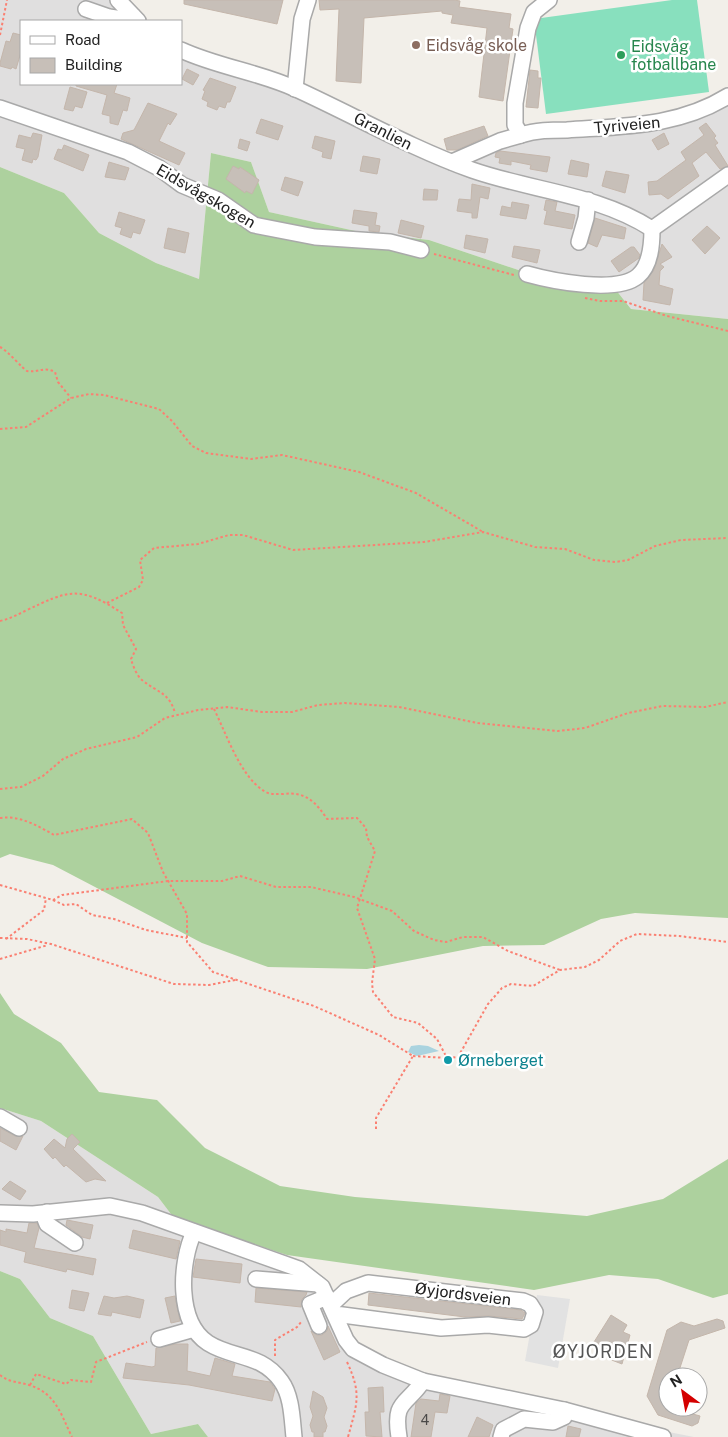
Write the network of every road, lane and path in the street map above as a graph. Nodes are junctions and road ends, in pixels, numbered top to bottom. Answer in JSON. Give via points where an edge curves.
{"nodes":[{"id":1,"x":7,"y":0,"type":"edge"},
{"id":2,"x":118,"y":0,"type":"edge"},
{"id":3,"x":308,"y":0,"type":"edge"},
{"id":4,"x":549,"y":0,"type":"edge"},
{"id":5,"x":86,"y":9,"type":"dead end"},
{"id":6,"x":136,"y":19,"type":"edge"},
{"id":7,"x":0,"y":34,"type":"edge"},
{"id":8,"x":182,"y":50,"type":"edge"},
{"id":9,"x":295,"y":89,"type":"junction"},
{"id":10,"x":728,"y":96,"type":"edge"},
{"id":11,"x":0,"y":108,"type":"edge"},
{"id":12,"x":521,"y":135,"type":"junction"},
{"id":13,"x":452,"y":162,"type":"junction"},
{"id":14,"x":728,"y":175,"type":"edge"},
{"id":15,"x":588,"y":200,"type":"junction"},
{"id":16,"x":652,"y":229,"type":"junction"},
{"id":17,"x":579,"y":242,"type":"dead end"},
{"id":18,"x":421,"y":250,"type":"dead end"},
{"id":19,"x":527,"y":274,"type":"dead end"},
{"id":20,"x":0,"y":346,"type":"edge"},
{"id":21,"x":71,"y":398,"type":"junction"},
{"id":22,"x":0,"y":429,"type":"edge"},
{"id":23,"x":483,"y":532,"type":"junction"},
{"id":24,"x":728,"y":538,"type":"edge"},
{"id":25,"x":107,"y":603,"type":"junction"},
{"id":26,"x":0,"y":621,"type":"edge"},
{"id":27,"x":728,"y":702,"type":"edge"},
{"id":28,"x":214,"y":709,"type":"junction"},
{"id":29,"x":175,"y":714,"type":"junction"},
{"id":30,"x":0,"y":789,"type":"edge"},
{"id":31,"x":0,"y":818,"type":"edge"},
{"id":32,"x":168,"y":881,"type":"junction"},
{"id":33,"x":0,"y":885,"type":"edge"},
{"id":34,"x":46,"y":898,"type":"junction"},
{"id":35,"x":358,"y":898,"type":"junction"},
{"id":36,"x":53,"y":900,"type":"junction"},
{"id":37,"x":0,"y":938,"type":"edge"},
{"id":38,"x":187,"y":938,"type":"junction"},
{"id":39,"x":6,"y":939,"type":"junction"},
{"id":40,"x":728,"y":942,"type":"edge"},
{"id":41,"x":50,"y":944,"type":"junction"},
{"id":42,"x":0,"y":959,"type":"edge"},
{"id":43,"x":560,"y":970,"type":"junction"},
{"id":44,"x":237,"y":980,"type":"junction"},
{"id":45,"x":413,"y":1056,"type":"junction"},
{"id":46,"x":447,"y":1058,"type":"junction"},
{"id":47,"x":0,"y":1117,"type":"edge"},
{"id":48,"x":19,"y":1128,"type":"dead end"},
{"id":49,"x":376,"y":1131,"type":"dead end"},
{"id":50,"x":47,"y":1212,"type":"junction"},
{"id":51,"x":0,"y":1213,"type":"edge"},
{"id":52,"x":194,"y":1232,"type":"junction"},
{"id":53,"x":75,"y":1243,"type":"dead end"},
{"id":54,"x":256,"y":1279,"type":"dead end"},
{"id":55,"x":318,"y":1284,"type":"junction"},
{"id":56,"x":310,"y":1304,"type":"junction"},
{"id":57,"x":331,"y":1305,"type":"junction"},
{"id":58,"x":319,"y":1326,"type":"dead end"},
{"id":59,"x":194,"y":1329,"type":"junction"},
{"id":60,"x":159,"y":1339,"type":"joint"},
{"id":61,"x":353,"y":1349,"type":"junction"},
{"id":62,"x":276,"y":1360,"type":"dead end"},
{"id":63,"x":0,"y":1375,"type":"edge"},
{"id":64,"x":423,"y":1381,"type":"junction"},
{"id":65,"x":30,"y":1385,"type":"junction"},
{"id":66,"x":564,"y":1410,"type":"junction"},
{"id":67,"x":72,"y":1437,"type":"edge"},
{"id":68,"x":294,"y":1437,"type":"edge"},
{"id":69,"x":348,"y":1437,"type":"edge"},
{"id":70,"x":399,"y":1437,"type":"edge"},
{"id":71,"x":501,"y":1437,"type":"edge"},
{"id":72,"x":663,"y":1437,"type":"edge"}],
"edges":[{"from":1,"to":7,"type":"path"},
{"from":2,"to":6,"type":"street"},
{"from":3,"to":9,"type":"street","via":[[302,19]]},
{"from":4,"to":12,"type":"street","via":[[534,12],[528,28],[515,104],[515,125]]},
{"from":5,"to":6,"type":"street","via":[[121,20]]},
{"from":8,"to":9,"type":"street","name":"Granlien"},
{"from":9,"to":13,"type":"street","name":"Granlien","via":[[424,152]]},
{"from":10,"to":12,"type":"street","name":"Tyriveien","via":[[700,110],[658,124],[537,130]]},
{"from":11,"to":18,"type":"street","name":"Eidsvågskogen","via":[[128,152],[190,189],[218,200],[262,228],[315,237],[390,242]]},
{"from":12,"to":13,"type":"street","name":"Tyriveien"},
{"from":13,"to":15,"type":"street","name":"Granlien","via":[[517,184]]},
{"from":14,"to":16,"type":"street"},
{"from":15,"to":16,"type":"street","name":"Granlien"},
{"from":15,"to":17,"type":"street"},
{"from":16,"to":19,"type":"street","via":[[648,259],[642,272],[632,280],[600,284]]},
{"from":20,"to":21,"type":"path","via":[[28,371],[47,368],[55,372],[58,382]]},
{"from":21,"to":22,"type":"path","via":[[26,427]]},
{"from":21,"to":23,"type":"path","via":[[104,395],[159,409],[192,446],[206,453],[251,458],[282,455],[359,472],[416,493]]},
{"from":23,"to":24,"type":"path","via":[[535,547],[565,548],[594,560],[616,562],[628,560],[655,546],[681,540]]},
{"from":23,"to":25,"type":"path","via":[[424,542],[293,550],[243,535],[229,535],[198,544],[154,548],[140,560],[143,580],[139,587]]},
{"from":25,"to":26,"type":"path","via":[[94,596],[60,594]]},
{"from":25,"to":29,"type":"path","via":[[122,613],[123,625],[136,649],[131,659],[141,680],[172,702]]},
{"from":27,"to":28,"type":"path","via":[[705,707],[663,706],[628,713],[585,728],[558,731],[478,723],[399,707],[345,703],[318,705],[292,712]]},
{"from":28,"to":29,"type":"path"},
{"from":28,"to":35,"type":"path","via":[[244,770],[265,792],[302,795],[313,799],[327,819],[349,817],[362,823],[375,851]]},
{"from":29,"to":30,"type":"path","via":[[137,737],[86,749],[63,759],[21,787]]},
{"from":31,"to":32,"type":"path","via":[[30,822],[54,835],[132,819],[148,833]]},
{"from":32,"to":35,"type":"path","via":[[222,881],[240,876],[276,887],[311,887]]},
{"from":32,"to":36,"type":"path","via":[[62,895]]},
{"from":32,"to":38,"type":"path","via":[[187,914]]},
{"from":33,"to":34,"type":"path"},
{"from":34,"to":36,"type":"path"},
{"from":34,"to":39,"type":"path","via":[[44,910]]},
{"from":35,"to":43,"type":"path","via":[[392,911],[414,931],[434,940],[446,942],[463,937],[483,937],[508,952]]},
{"from":35,"to":46,"type":"path","via":[[358,916],[375,959],[373,992],[393,1017],[418,1023],[437,1039]]},
{"from":36,"to":38,"type":"path","via":[[76,904],[92,915]]},
{"from":37,"to":39,"type":"path"},
{"from":38,"to":44,"type":"path","via":[[213,972]]},
{"from":39,"to":41,"type":"path"},
{"from":40,"to":43,"type":"path","via":[[637,934],[620,941],[599,960],[576,969]]},
{"from":41,"to":42,"type":"path"},
{"from":41,"to":44,"type":"path","via":[[174,984],[208,985]]},
{"from":43,"to":46,"type":"path","via":[[533,986],[517,983],[502,988],[488,1004],[461,1053]]},
{"from":44,"to":45,"type":"path","via":[[314,1006],[379,1035]]},
{"from":45,"to":46,"type":"path"},
{"from":45,"to":49,"type":"path","via":[[376,1118]]},
{"from":47,"to":48,"type":"street"},
{"from":50,"to":51,"type":"street"},
{"from":50,"to":52,"type":"street","via":[[110,1206],[142,1213]]},
{"from":50,"to":53,"type":"street","via":[[47,1224]]},
{"from":52,"to":55,"type":"street","via":[[285,1262]]},
{"from":52,"to":59,"type":"street","via":[[183,1285],[184,1301]]},
{"from":54,"to":55,"type":"street"},
{"from":55,"to":57,"type":"street"},
{"from":56,"to":57,"type":"street"},
{"from":56,"to":58,"type":"street"},
{"from":56,"to":62,"type":"path","via":[[303,1309],[302,1321],[297,1327],[275,1340]]},
{"from":57,"to":57,"type":"street","name":"Øyjordsveien","via":[[441,1328],[488,1324],[524,1329],[531,1325],[535,1312],[523,1301],[368,1283],[346,1291]]},
{"from":57,"to":61,"type":"street"},
{"from":59,"to":60,"type":"street"},
{"from":59,"to":68,"type":"street","via":[[207,1342],[257,1360],[280,1380],[288,1397]]},
{"from":60,"to":65,"type":"path","via":[[96,1362],[90,1382],[71,1380],[66,1384],[36,1374]]},
{"from":61,"to":64,"type":"street","via":[[366,1358]]},
{"from":61,"to":69,"type":"path","via":[[346,1360],[356,1379],[357,1399]]},
{"from":63,"to":65,"type":"path"},
{"from":64,"to":66,"type":"street"},
{"from":64,"to":70,"type":"street","via":[[399,1409]]},
{"from":65,"to":67,"type":"path","via":[[54,1400]]},
{"from":66,"to":71,"type":"street","via":[[564,1417],[553,1422],[524,1419],[503,1430]]},
{"from":66,"to":72,"type":"street"}]}
